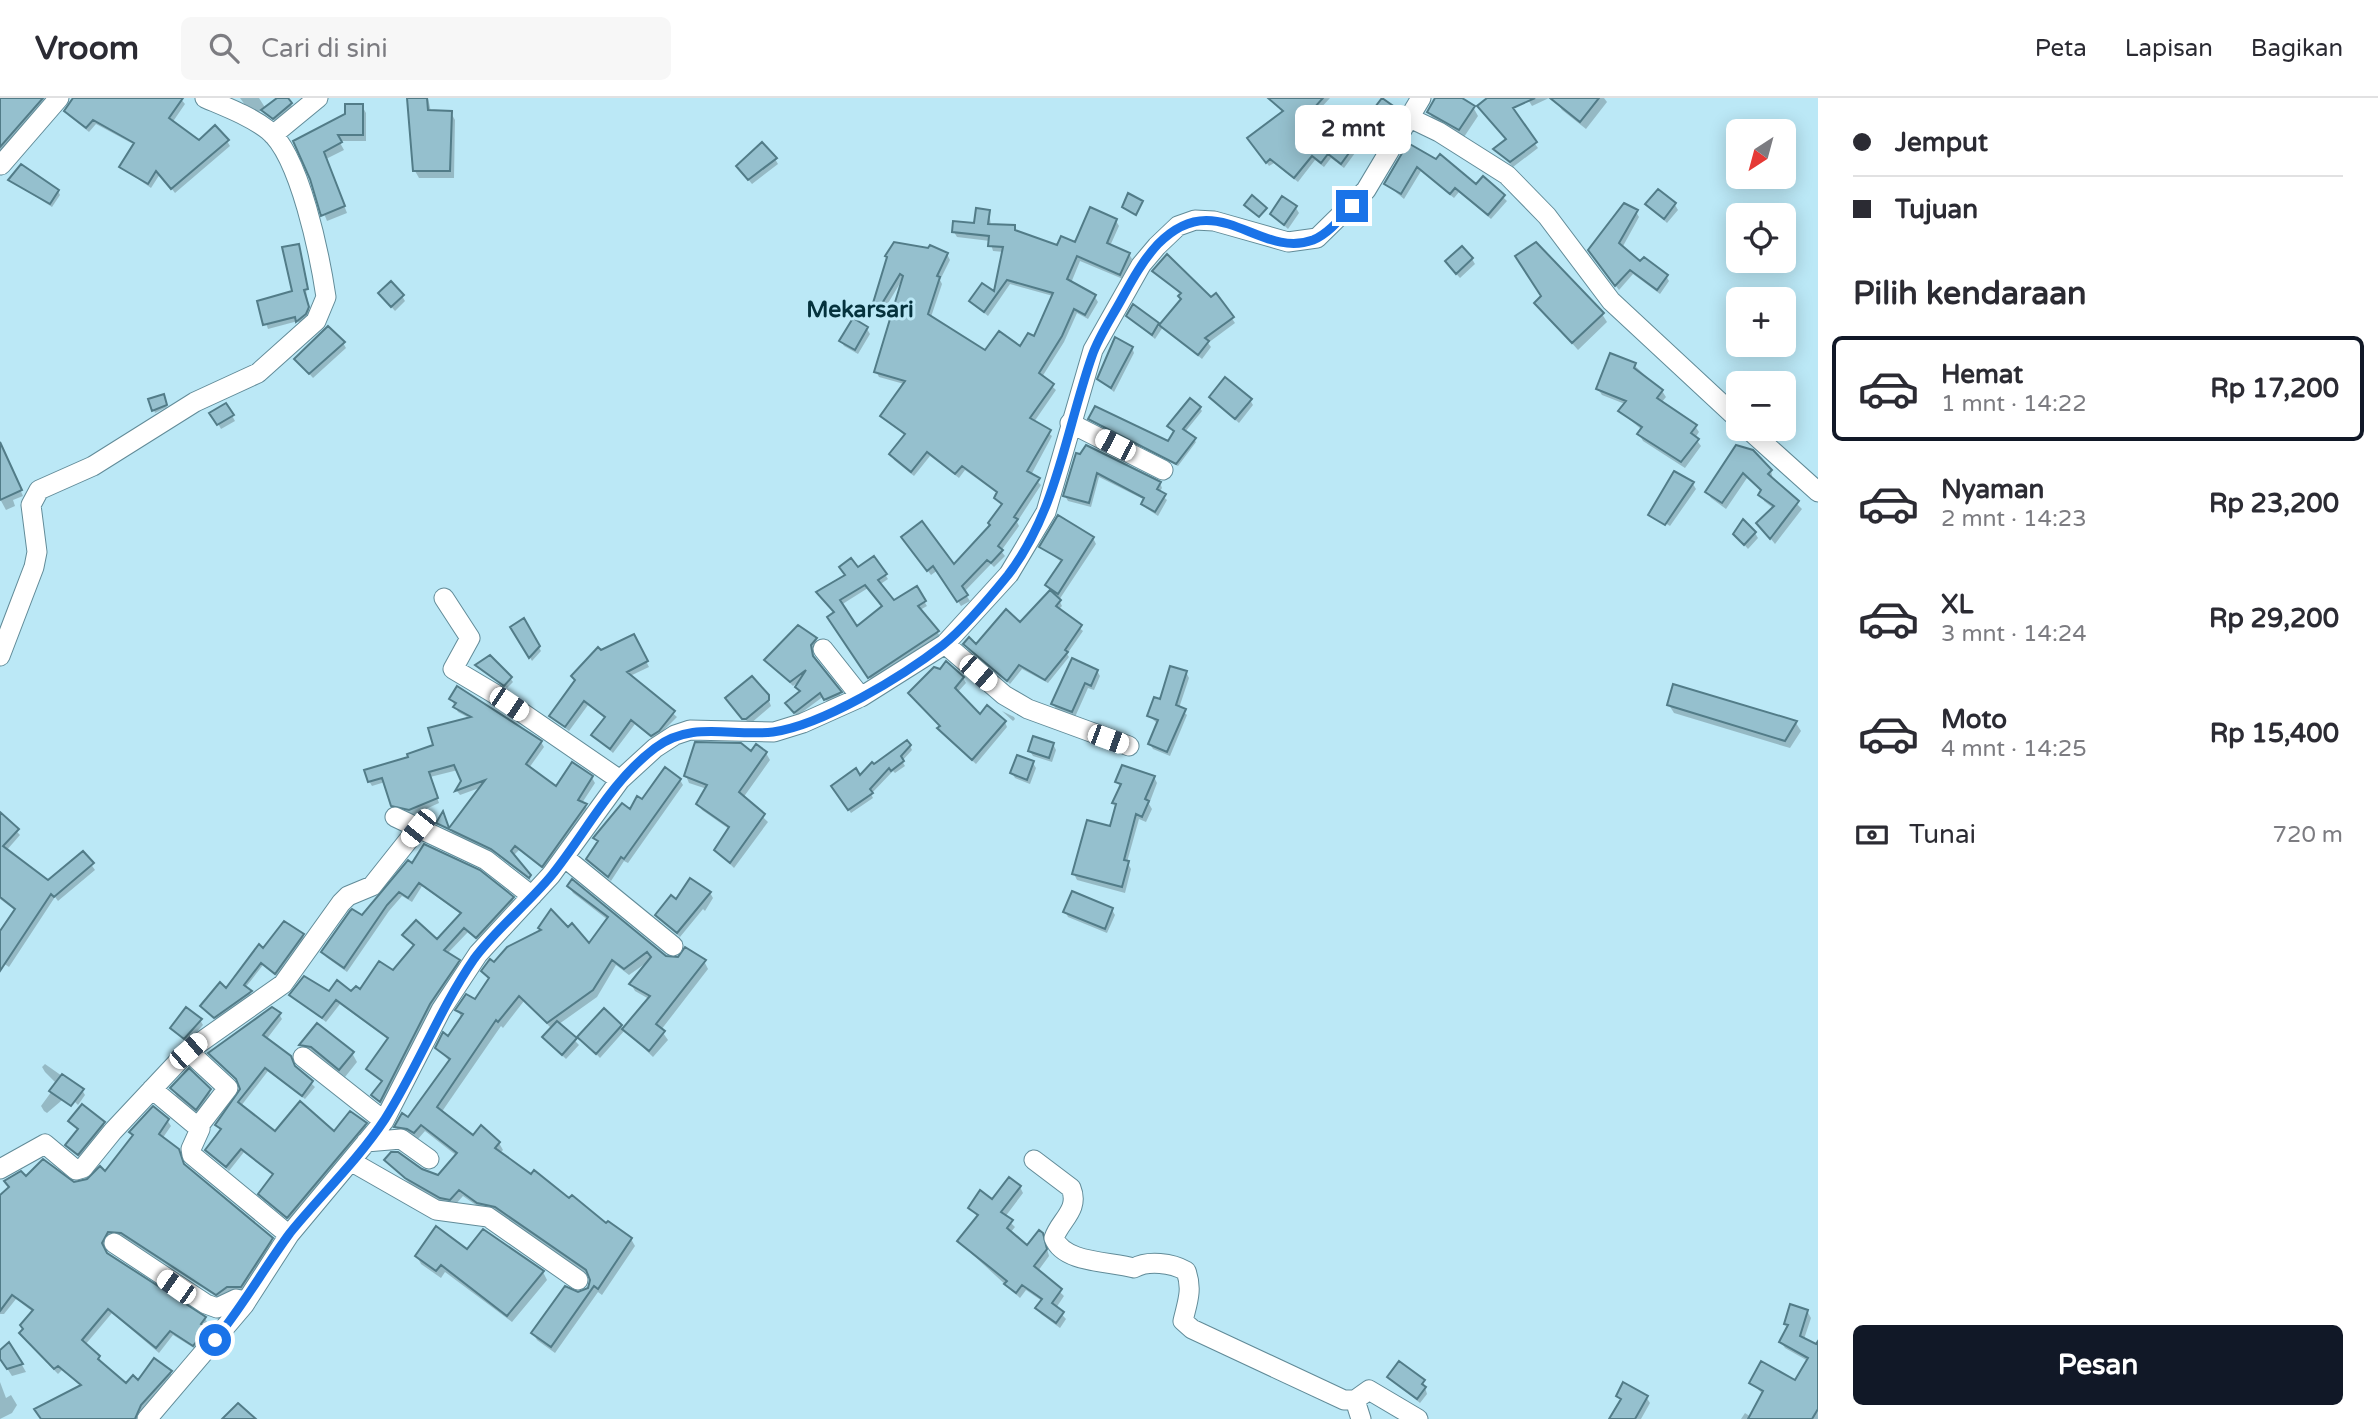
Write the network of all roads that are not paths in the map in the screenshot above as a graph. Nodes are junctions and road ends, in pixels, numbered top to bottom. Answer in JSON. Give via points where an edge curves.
{"nodes":[{"id":1,"x":59,"y":98,"type":"edge"},
{"id":2,"x":205,"y":98,"type":"edge"},
{"id":3,"x":318,"y":98,"type":"edge"},
{"id":4,"x":1421,"y":98,"type":"edge"},
{"id":5,"x":1410,"y":118,"type":"junction"},
{"id":6,"x":273,"y":135,"type":"junction"},
{"id":7,"x":1,"y":165,"type":"edge"},
{"id":8,"x":1726,"y":408,"type":"edge"},
{"id":9,"x":1070,"y":423,"type":"junction"},
{"id":10,"x":1761,"y":441,"type":"edge"},
{"id":11,"x":1163,"y":470,"type":"dead end"},
{"id":12,"x":1818,"y":492,"type":"edge"},
{"id":13,"x":444,"y":598,"type":"dead end"},
{"id":14,"x":945,"y":644,"type":"junction"},
{"id":15,"x":823,"y":649,"type":"dead end"},
{"id":16,"x":0,"y":656,"type":"edge"},
{"id":17,"x":862,"y":697,"type":"junction"},
{"id":18,"x":1129,"y":746,"type":"dead end"},
{"id":19,"x":620,"y":780,"type":"junction"},
{"id":20,"x":395,"y":817,"type":"dead end"},
{"id":21,"x":418,"y":828,"type":"junction"},
{"id":22,"x":564,"y":857,"type":"junction"},
{"id":23,"x":532,"y":896,"type":"junction"},
{"id":24,"x":673,"y":946,"type":"dead end"},
{"id":25,"x":188,"y":1051,"type":"junction"},
{"id":26,"x":303,"y":1057,"type":"dead end"},
{"id":27,"x":152,"y":1089,"type":"junction"},
{"id":28,"x":384,"y":1121,"type":"junction"},
{"id":29,"x":198,"y":1127,"type":"junction"},
{"id":30,"x":366,"y":1142,"type":"junction"},
{"id":31,"x":429,"y":1159,"type":"dead end"},
{"id":32,"x":1034,"y":1160,"type":"dead end"},
{"id":33,"x":352,"y":1162,"type":"junction"},
{"id":34,"x":0,"y":1169,"type":"edge"},
{"id":35,"x":289,"y":1235,"type":"junction"},
{"id":36,"x":114,"y":1243,"type":"dead end"},
{"id":37,"x":578,"y":1280,"type":"dead end"},
{"id":38,"x":246,"y":1301,"type":"junction"},
{"id":39,"x":1358,"y":1410,"type":"edge"},
{"id":40,"x":147,"y":1419,"type":"edge"},
{"id":41,"x":1419,"y":1419,"type":"edge"}],
"edges":[{"from":1,"to":7,"type":"street"},
{"from":2,"to":6,"type":"street"},
{"from":3,"to":6,"type":"street"},
{"from":4,"to":5,"type":"street"},
{"from":5,"to":8,"type":"street","via":[[1507,175],[1547,216],[1611,301]]},
{"from":5,"to":9,"type":"street","via":[[1366,190],[1317,238],[1288,242],[1214,221],[1195,220],[1178,226],[1141,265],[1093,350]]},
{"from":6,"to":16,"type":"street","via":[[310,215],[326,297],[324,309],[258,373],[195,402],[93,466],[39,490],[31,505],[37,552],[34,567]]},
{"from":9,"to":11,"type":"street"},
{"from":9,"to":14,"type":"street","via":[[1046,512],[1009,574]]},
{"from":10,"to":12,"type":"street"},
{"from":13,"to":19,"type":"street","via":[[470,638],[453,669]]},
{"from":14,"to":17,"type":"street"},
{"from":14,"to":18,"type":"street","via":[[1004,695],[1028,709]]},
{"from":15,"to":17,"type":"street"},
{"from":17,"to":19,"type":"street","via":[[774,732],[690,730],[675,735]]},
{"from":19,"to":22,"type":"street"},
{"from":20,"to":21,"type":"street"},
{"from":21,"to":23,"type":"street","via":[[486,860]]},
{"from":21,"to":25,"type":"street","via":[[372,886],[341,903],[284,984]]},
{"from":22,"to":23,"type":"street"},
{"from":22,"to":24,"type":"street"},
{"from":23,"to":28,"type":"street","via":[[478,954],[452,991]]},
{"from":25,"to":27,"type":"street"},
{"from":25,"to":29,"type":"street","via":[[228,1088]]},
{"from":26,"to":28,"type":"street"},
{"from":27,"to":29,"type":"street"},
{"from":27,"to":34,"type":"street","via":[[80,1171],[45,1144]]},
{"from":28,"to":30,"type":"street"},
{"from":29,"to":35,"type":"street","via":[[201,1132],[192,1155]]},
{"from":30,"to":31,"type":"street","via":[[401,1139]]},
{"from":30,"to":33,"type":"street"},
{"from":32,"to":39,"type":"street","via":[[1071,1188],[1075,1199],[1055,1233],[1056,1245],[1095,1262],[1182,1268],[1191,1291],[1183,1321],[1188,1327]]},
{"from":33,"to":35,"type":"street"},
{"from":33,"to":37,"type":"street","via":[[436,1210],[488,1217]]},
{"from":35,"to":38,"type":"street"},
{"from":36,"to":38,"type":"street","via":[[206,1304],[217,1308],[236,1299]]},
{"from":38,"to":40,"type":"street"},
{"from":39,"to":41,"type":"street","via":[[1369,1390]]}]}
